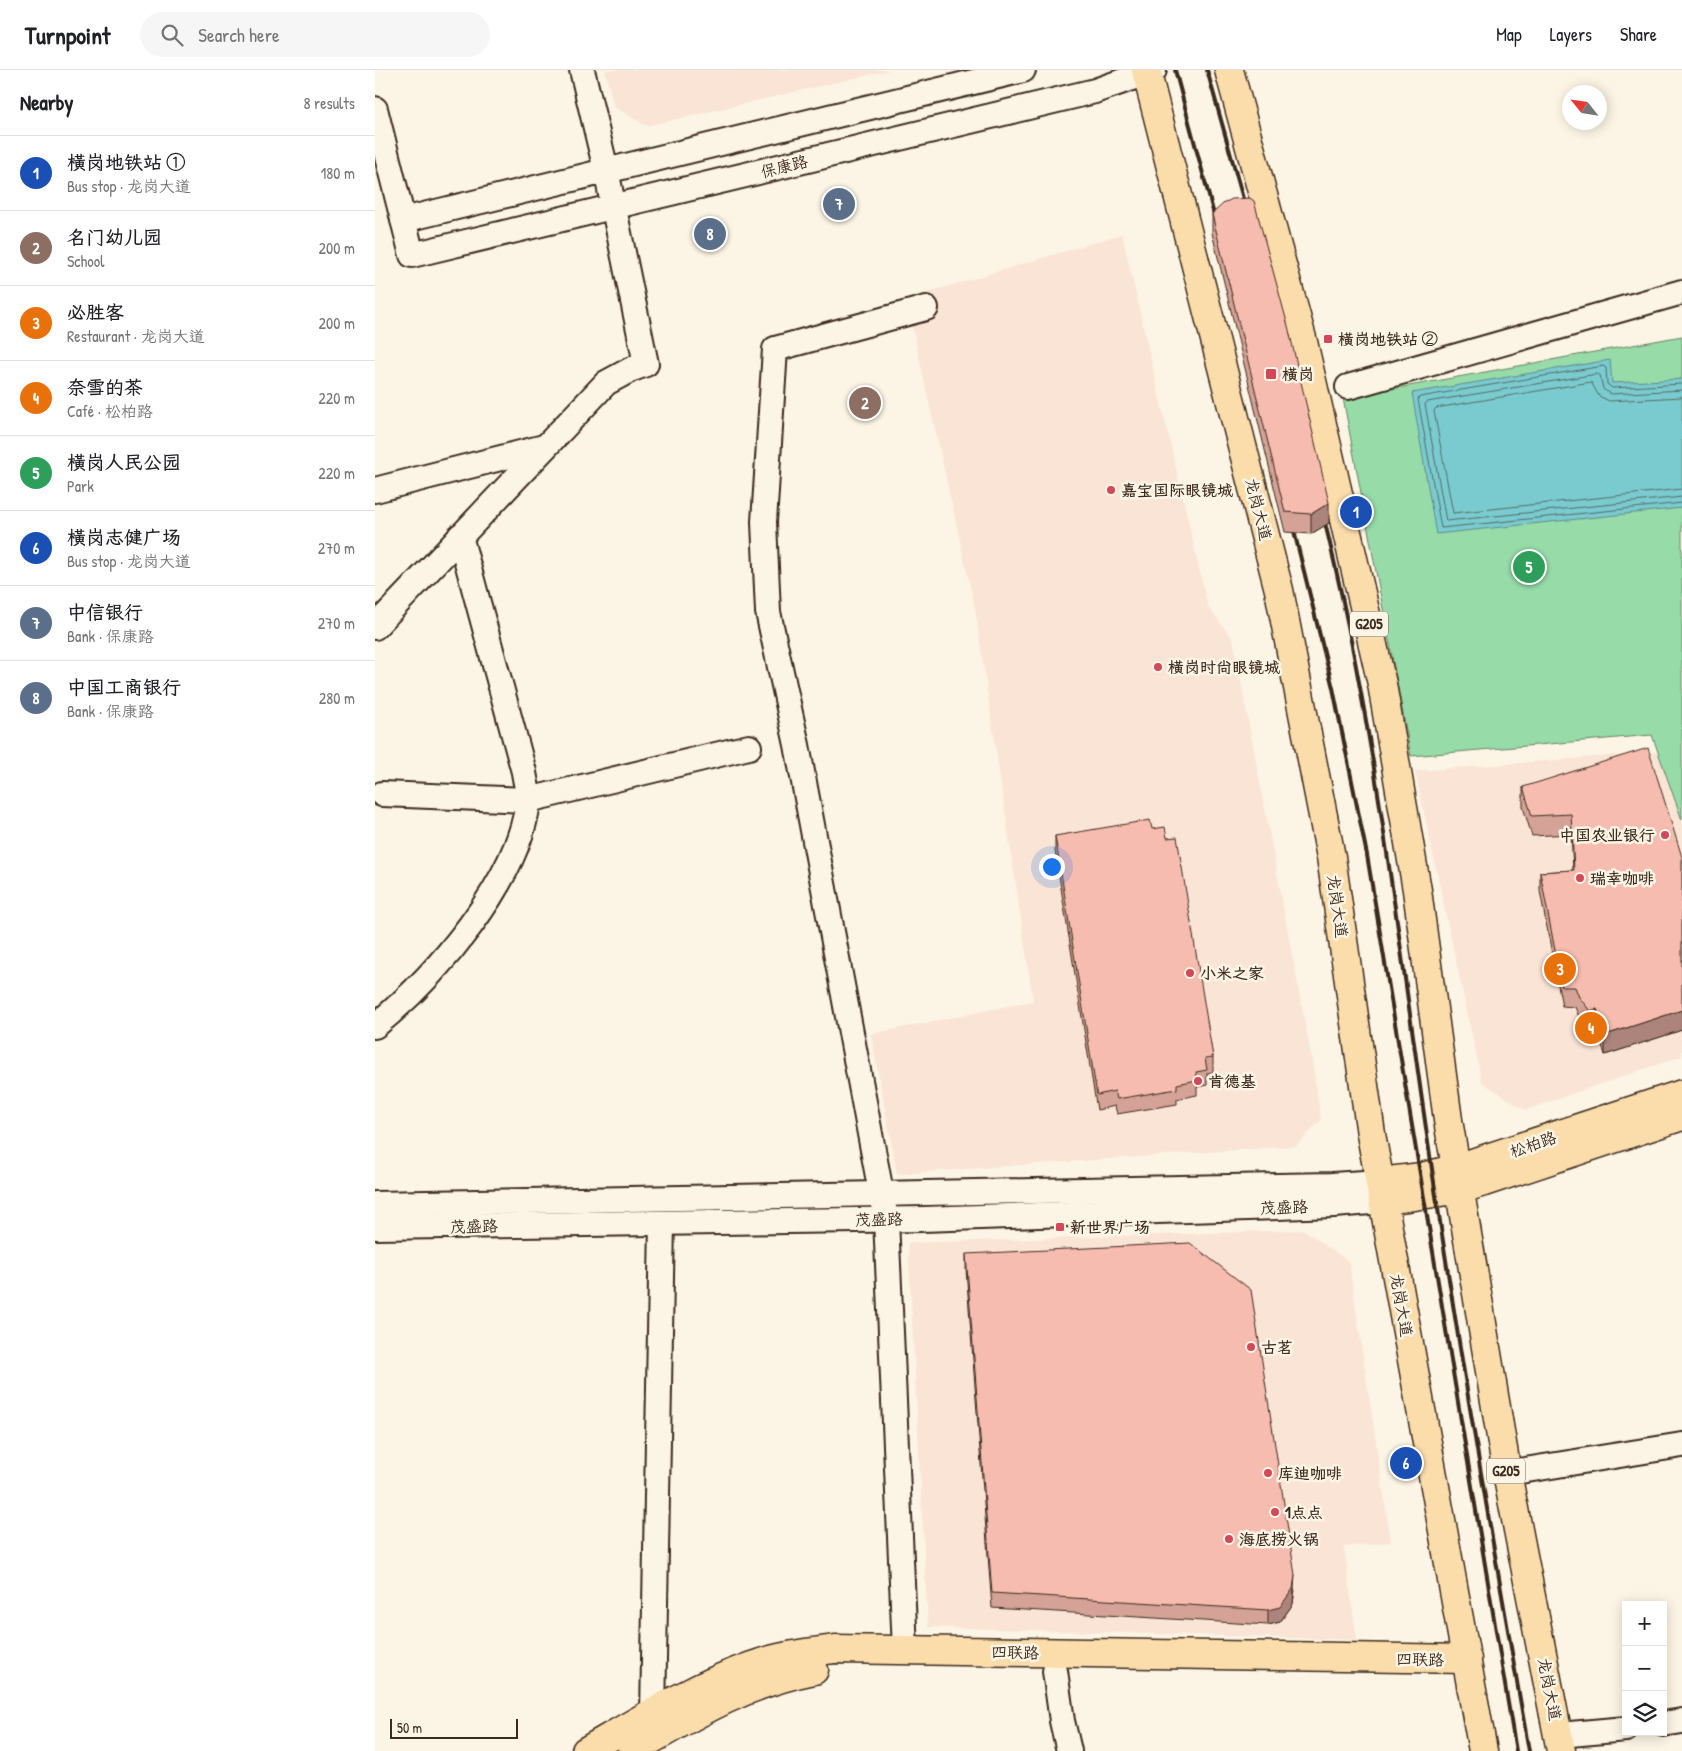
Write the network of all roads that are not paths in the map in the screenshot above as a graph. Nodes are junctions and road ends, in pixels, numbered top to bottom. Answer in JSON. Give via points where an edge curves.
{"nodes":[{"id":1,"x":582,"y":70,"type":"edge"},
{"id":2,"x":1023,"y":70,"type":"edge"},
{"id":3,"x":1229,"y":70,"type":"edge"},
{"id":4,"x":1149,"y":71,"type":"edge"},
{"id":5,"x":375,"y":110,"type":"edge"},
{"id":6,"x":606,"y":170,"type":"junction"},
{"id":7,"x":613,"y":207,"type":"junction"},
{"id":8,"x":403,"y":220,"type":"junction"},
{"id":9,"x":1682,"y":292,"type":"edge"},
{"id":10,"x":926,"y":308,"type":"dead end"},
{"id":11,"x":1348,"y":387,"type":"dead end"},
{"id":12,"x":544,"y":447,"type":"junction"},
{"id":13,"x":375,"y":490,"type":"edge"},
{"id":14,"x":460,"y":536,"type":"junction"},
{"id":15,"x":375,"y":627,"type":"edge"},
{"id":16,"x":749,"y":747,"type":"dead end"},
{"id":17,"x":382,"y":794,"type":"dead end"},
{"id":18,"x":529,"y":800,"type":"junction"},
{"id":19,"x":375,"y":1026,"type":"edge"},
{"id":20,"x":1682,"y":1094,"type":"edge"},
{"id":21,"x":1682,"y":1116,"type":"edge"},
{"id":22,"x":1459,"y":1178,"type":"junction"},
{"id":23,"x":1381,"y":1191,"type":"junction"},
{"id":24,"x":881,"y":1194,"type":"junction"},
{"id":25,"x":375,"y":1204,"type":"edge"},
{"id":26,"x":885,"y":1219,"type":"junction"},
{"id":27,"x":662,"y":1223,"type":"junction"},
{"id":28,"x":375,"y":1227,"type":"edge"},
{"id":29,"x":1682,"y":1445,"type":"edge"},
{"id":30,"x":1507,"y":1472,"type":"junction"},
{"id":31,"x":905,"y":1650,"type":"junction"},
{"id":32,"x":1469,"y":1669,"type":"junction"},
{"id":33,"x":1055,"y":1671,"type":"junction"},
{"id":34,"x":1682,"y":1721,"type":"edge"},
{"id":35,"x":1667,"y":1723,"type":"edge"},
{"id":36,"x":655,"y":1725,"type":"junction"},
{"id":37,"x":1622,"y":1730,"type":"edge"},
{"id":38,"x":1560,"y":1743,"type":"edge"},
{"id":39,"x":586,"y":1751,"type":"edge"},
{"id":40,"x":632,"y":1751,"type":"edge"},
{"id":41,"x":1069,"y":1751,"type":"edge"},
{"id":42,"x":1483,"y":1751,"type":"edge"}],
"edges":[{"from":1,"to":6,"type":"street"},
{"from":2,"to":6,"type":"street"},
{"from":3,"to":22,"type":"main road","name":"龙岗大道","number":"G205","via":[[1303,342],[1382,684],[1417,890],[1448,1120]]},
{"from":4,"to":7,"type":"street","name":"保康路","via":[[1095,91]]},
{"from":4,"to":23,"type":"main road","name":"龙岗大道","via":[[1279,590],[1331,857]]},
{"from":5,"to":8,"type":"street"},
{"from":6,"to":7,"type":"street"},
{"from":6,"to":8,"type":"street"},
{"from":7,"to":8,"type":"street","name":"保康路","via":[[412,255]]},
{"from":7,"to":12,"type":"street","via":[[646,364],[606,383]]},
{"from":9,"to":11,"type":"street"},
{"from":10,"to":24,"type":"street","via":[[775,350],[764,522],[768,612],[797,745]]},
{"from":12,"to":13,"type":"street"},
{"from":12,"to":14,"type":"street"},
{"from":14,"to":15,"type":"street"},
{"from":14,"to":18,"type":"street"},
{"from":16,"to":18,"type":"street"},
{"from":17,"to":18,"type":"street"},
{"from":18,"to":19,"type":"street","via":[[522,829],[507,864],[482,909],[407,1000]]},
{"from":20,"to":22,"type":"main road","name":"松柏路"},
{"from":21,"to":22,"type":"main road","name":"松柏路"},
{"from":22,"to":23,"type":"main road","name":"松柏路","via":[[1422,1177]]},
{"from":22,"to":30,"type":"main road","name":"龙岗大道","number":"G205"},
{"from":23,"to":24,"type":"street","name":"茂盛路","via":[[1313,1186]]},
{"from":23,"to":26,"type":"street","name":"茂盛路","via":[[1334,1205]]},
{"from":23,"to":32,"type":"main road","name":"龙岗大道"},
{"from":24,"to":25,"type":"street","name":"茂盛路"},
{"from":24,"to":26,"type":"street"},
{"from":26,"to":27,"type":"street","name":"茂盛路"},
{"from":26,"to":31,"type":"street"},
{"from":27,"to":28,"type":"street","name":"茂盛路"},
{"from":27,"to":36,"type":"street"},
{"from":29,"to":30,"type":"street"},
{"from":30,"to":38,"type":"main road","name":"龙岗大道","number":"G205"},
{"from":31,"to":32,"type":"main road","name":"四联路"},
{"from":31,"to":36,"type":"main road","name":"四联路","via":[[835,1649],[771,1660],[737,1672]]},
{"from":32,"to":33,"type":"main road","name":"四联路"},
{"from":32,"to":42,"type":"main road","name":"龙岗大道"},
{"from":33,"to":36,"type":"main road","name":"四联路","via":[[825,1668],[749,1687],[710,1706]]},
{"from":33,"to":41,"type":"street"},
{"from":34,"to":35,"type":"street"},
{"from":36,"to":39,"type":"main road","name":"四联路"},
{"from":36,"to":40,"type":"main road","name":"四联路"},
{"from":37,"to":38,"type":"street"}]}
